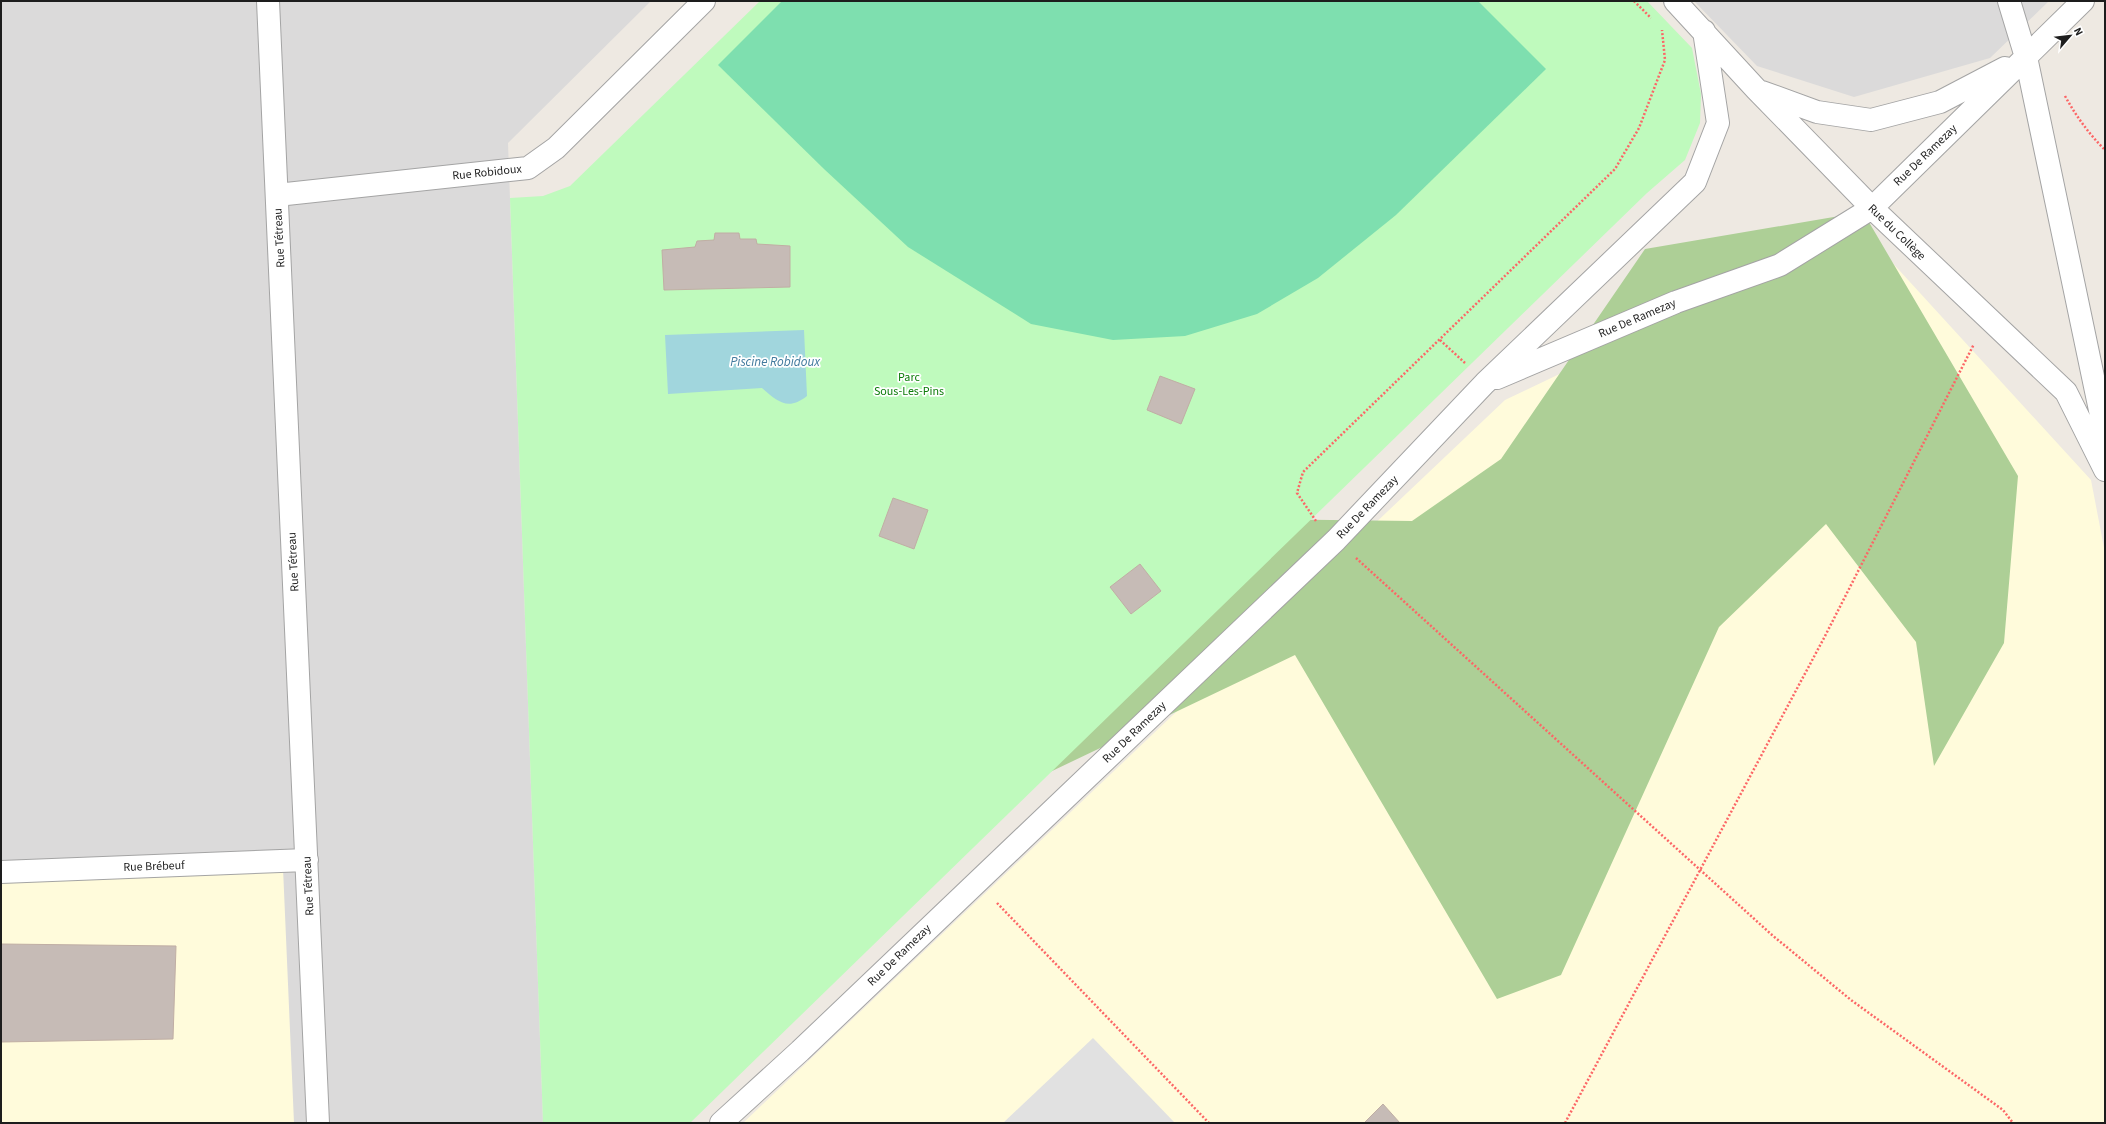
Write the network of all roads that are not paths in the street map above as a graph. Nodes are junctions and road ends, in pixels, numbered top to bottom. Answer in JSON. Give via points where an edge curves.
{"nodes":[{"id":1,"x":268,"y":1,"type":"edge"},
{"id":2,"x":704,"y":1,"type":"edge"},
{"id":3,"x":1675,"y":1,"type":"edge"},
{"id":4,"x":2010,"y":1,"type":"edge"},
{"id":5,"x":2084,"y":1,"type":"edge"},
{"id":6,"x":1704,"y":31,"type":"junction"},
{"id":7,"x":2026,"y":57,"type":"junction"},
{"id":8,"x":1756,"y":89,"type":"junction"},
{"id":9,"x":277,"y":195,"type":"junction"},
{"id":10,"x":1872,"y":208,"type":"junction"},
{"id":11,"x":1485,"y":383,"type":"junction"},
{"id":12,"x":2105,"y":434,"type":"edge"},
{"id":13,"x":2105,"y":470,"type":"edge"},
{"id":14,"x":307,"y":860,"type":"junction"},
{"id":15,"x":1,"y":872,"type":"edge"},
{"id":16,"x":318,"y":1123,"type":"edge"},
{"id":17,"x":721,"y":1123,"type":"edge"}],
"edges":[{"from":1,"to":9,"type":"street","name":"Rue Tétreau"},
{"from":2,"to":9,"type":"street","name":"Rue Robidoux","via":[[556,148],[528,168]]},
{"from":3,"to":6,"type":"street","name":"Rue du Collège"},
{"from":4,"to":7,"type":"street"},
{"from":5,"to":7,"type":"street","name":"Rue De Ramezay"},
{"from":6,"to":8,"type":"street","name":"Rue du Collège"},
{"from":6,"to":11,"type":"street","via":[[1718,123],[1695,182]]},
{"from":7,"to":8,"type":"street","via":[[1940,102],[1872,120],[1817,112]]},
{"from":7,"to":10,"type":"street","name":"Rue De Ramezay"},
{"from":7,"to":12,"type":"street"},
{"from":8,"to":10,"type":"street","name":"Rue du Collège"},
{"from":9,"to":14,"type":"street","name":"Rue Tétreau"},
{"from":10,"to":11,"type":"street","name":"Rue De Ramezay","via":[[1780,265],[1676,302]]},
{"from":10,"to":13,"type":"street","name":"Rue du Collège","via":[[2066,392]]},
{"from":11,"to":17,"type":"street","name":"Rue De Ramezay","via":[[1336,540],[800,1051]]},
{"from":14,"to":15,"type":"street","name":"Rue Brébeuf"},
{"from":14,"to":16,"type":"street","name":"Rue Tétreau"}]}
